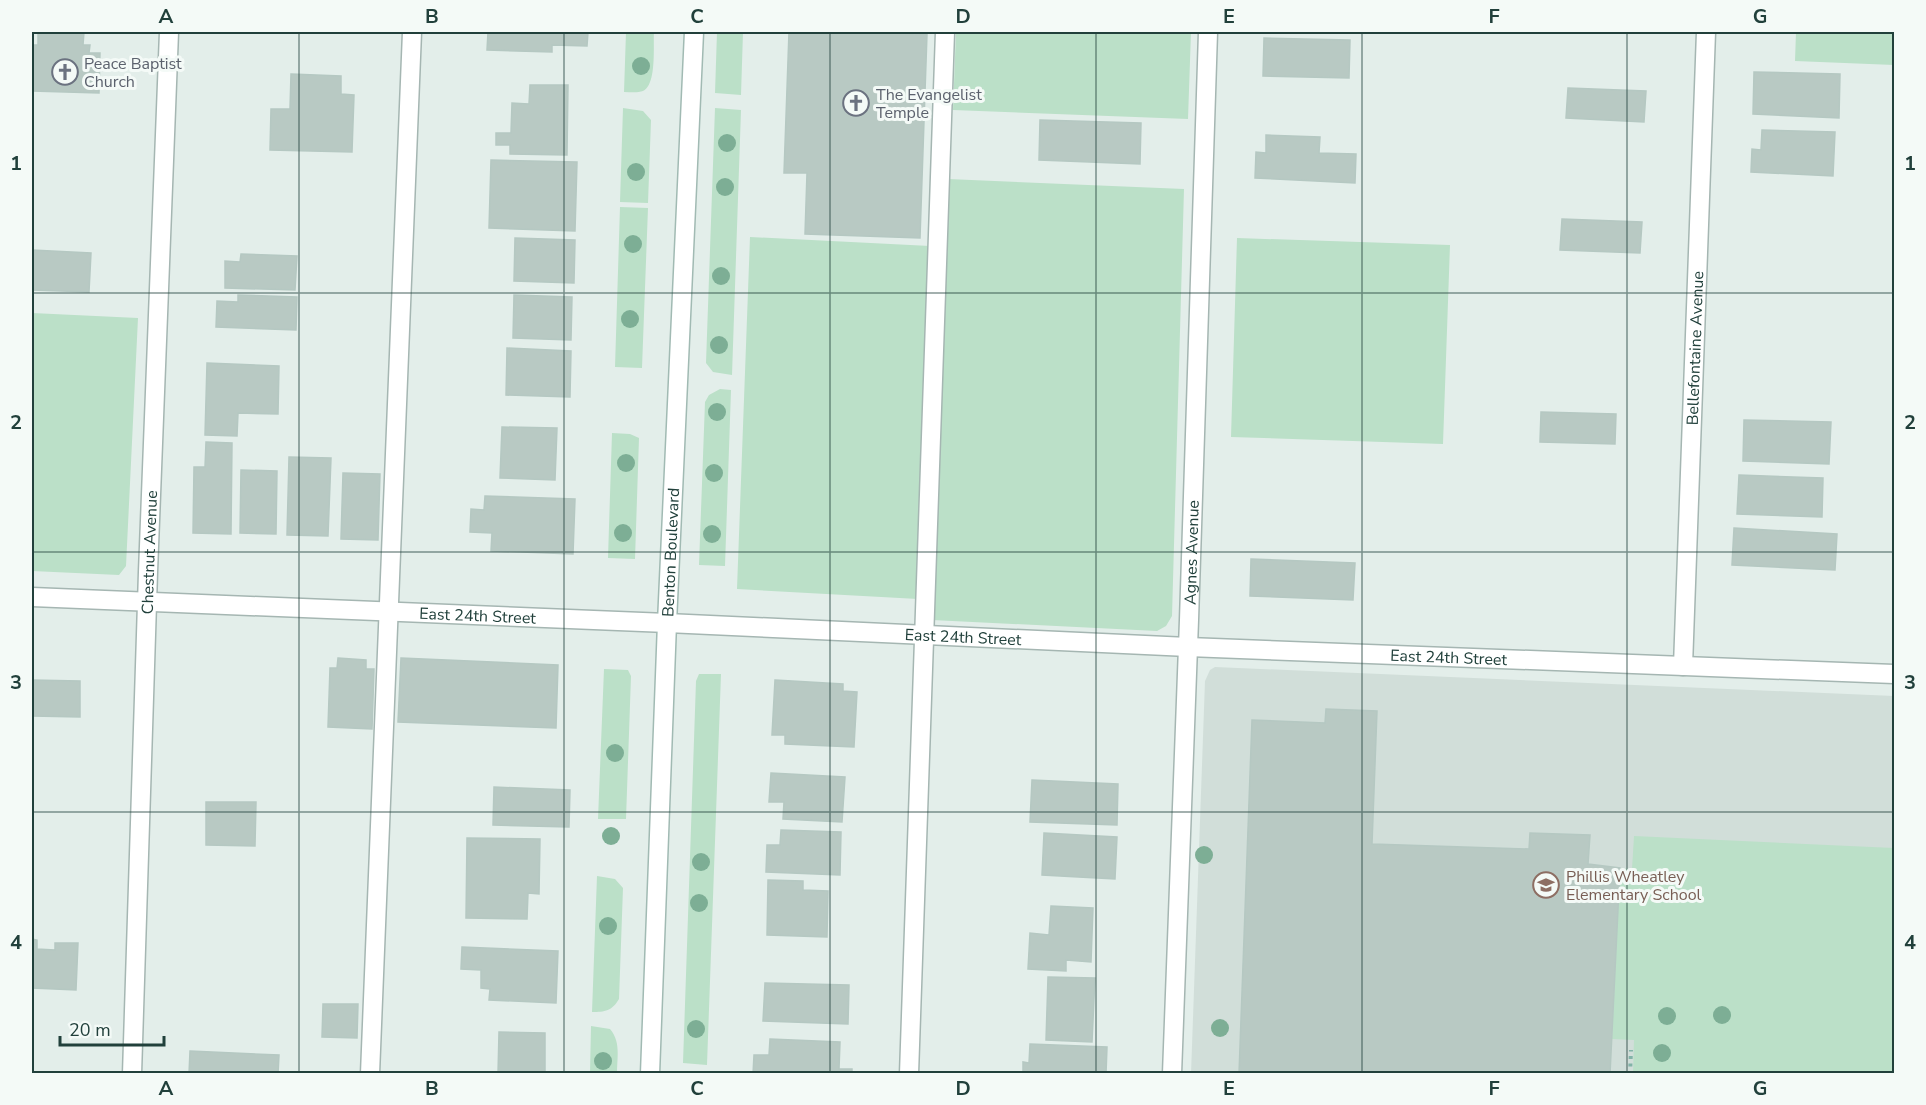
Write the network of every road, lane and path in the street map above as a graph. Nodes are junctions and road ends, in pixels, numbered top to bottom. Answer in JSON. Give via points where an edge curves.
{"nodes":[{"id":1,"x":169,"y":32,"type":"edge"},
{"id":2,"x":412,"y":32,"type":"edge"},
{"id":3,"x":694,"y":32,"type":"edge"},
{"id":4,"x":945,"y":32,"type":"edge"},
{"id":5,"x":1208,"y":32,"type":"edge"},
{"id":6,"x":1706,"y":32,"type":"edge"},
{"id":7,"x":32,"y":597,"type":"edge"},
{"id":8,"x":147,"y":603,"type":"junction"},
{"id":9,"x":388,"y":612,"type":"junction"},
{"id":10,"x":666,"y":623,"type":"junction"},
{"id":11,"x":924,"y":635,"type":"junction"},
{"id":12,"x":1188,"y":647,"type":"junction"},
{"id":13,"x":1683,"y":666,"type":"junction"},
{"id":14,"x":1894,"y":674,"type":"edge"},
{"id":15,"x":1630,"y":1050,"type":"dead end"},
{"id":16,"x":132,"y":1074,"type":"edge"},
{"id":17,"x":370,"y":1074,"type":"edge"},
{"id":18,"x":650,"y":1074,"type":"edge"},
{"id":19,"x":909,"y":1074,"type":"edge"},
{"id":20,"x":1172,"y":1074,"type":"edge"},
{"id":21,"x":1630,"y":1074,"type":"edge"}],
"edges":[{"from":1,"to":8,"type":"street","name":"Chestnut Avenue"},
{"from":2,"to":9,"type":"street"},
{"from":3,"to":10,"type":"street","name":"Benton Boulevard"},
{"from":4,"to":11,"type":"street"},
{"from":5,"to":12,"type":"street","name":"Agnes Avenue"},
{"from":6,"to":13,"type":"street","name":"Bellefontaine Avenue"},
{"from":7,"to":8,"type":"street","name":"East 24th Street"},
{"from":8,"to":9,"type":"street","name":"East 24th Street"},
{"from":8,"to":16,"type":"street","name":"Chestnut Avenue"},
{"from":9,"to":10,"type":"street","name":"East 24th Street"},
{"from":9,"to":17,"type":"street"},
{"from":10,"to":11,"type":"street","name":"East 24th Street"},
{"from":10,"to":18,"type":"street","name":"Benton Boulevard"},
{"from":11,"to":12,"type":"street","name":"East 24th Street"},
{"from":11,"to":19,"type":"street"},
{"from":12,"to":13,"type":"street","name":"East 24th Street"},
{"from":12,"to":20,"type":"street","name":"Agnes Avenue"},
{"from":13,"to":14,"type":"street","name":"East 24th Street"},
{"from":15,"to":21,"type":"path"}]}
